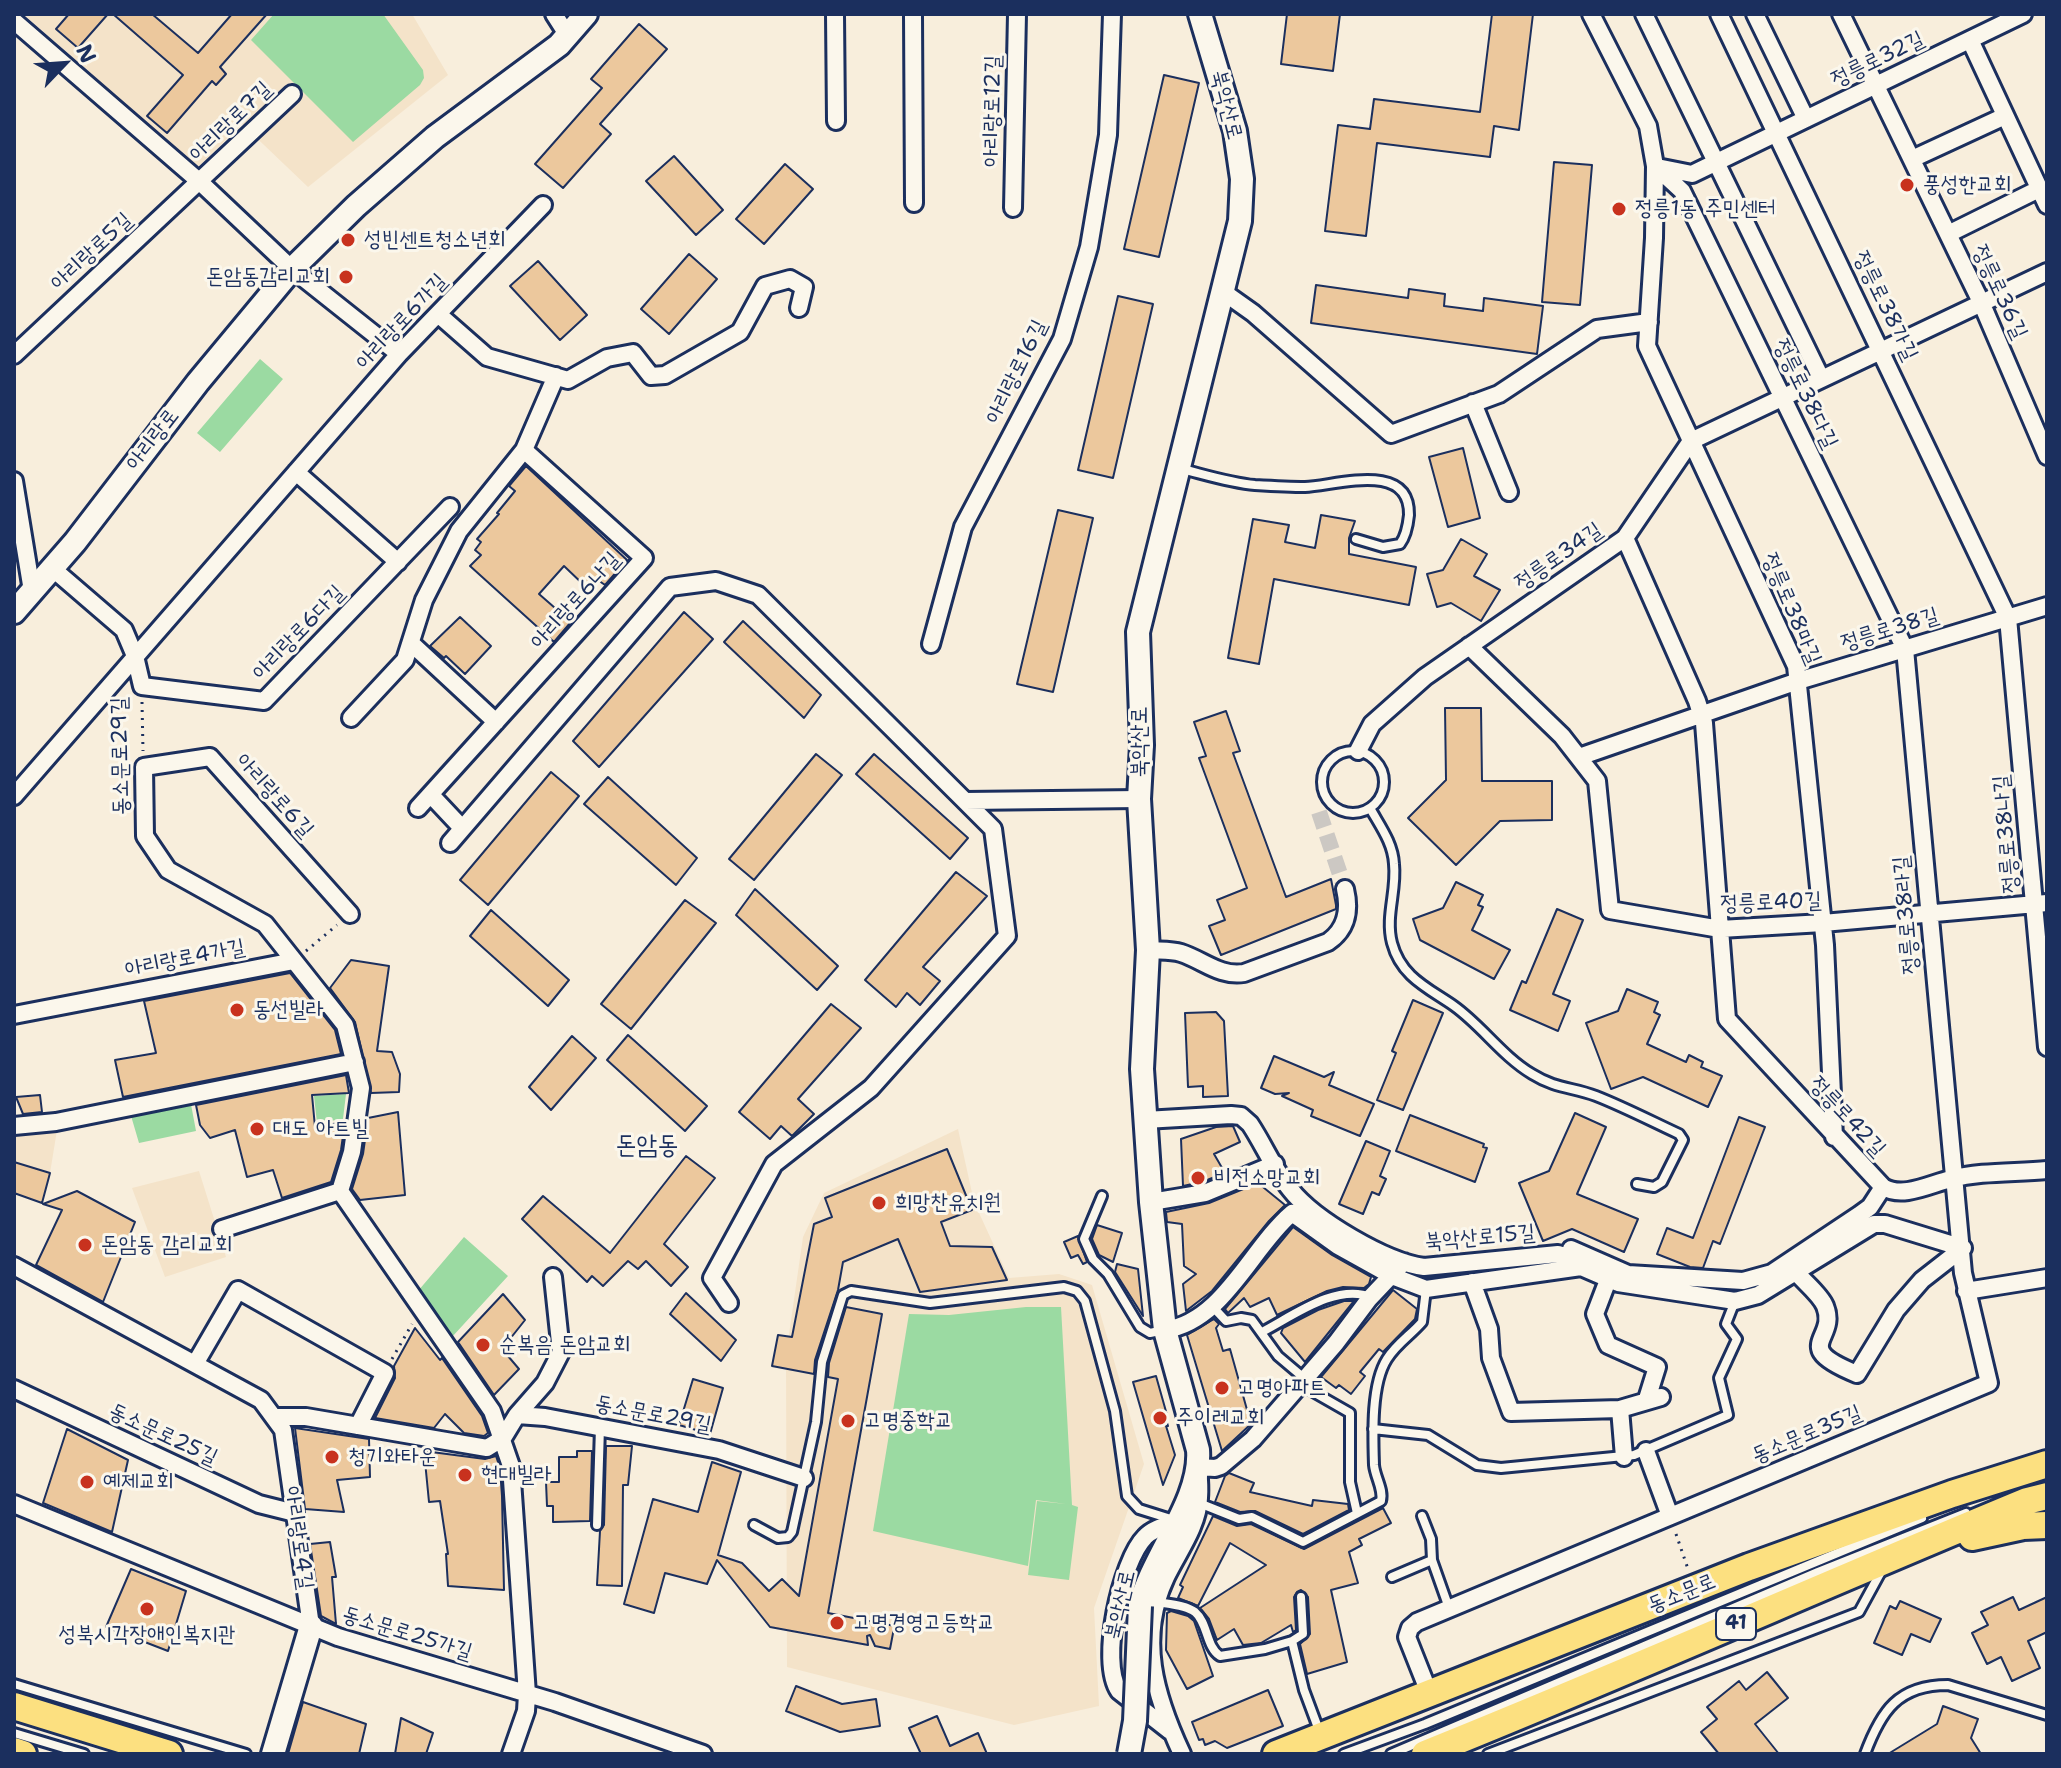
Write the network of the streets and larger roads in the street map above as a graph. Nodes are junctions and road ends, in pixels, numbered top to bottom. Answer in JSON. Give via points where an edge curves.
{"nodes":[{"id":1,"x":554,"y":14,"type":"edge"},
{"id":2,"x":586,"y":14,"type":"edge"},
{"id":3,"x":835,"y":14,"type":"edge"},
{"id":4,"x":913,"y":14,"type":"edge"},
{"id":5,"x":1017,"y":14,"type":"edge"},
{"id":6,"x":1112,"y":14,"type":"edge"},
{"id":7,"x":1200,"y":14,"type":"edge"},
{"id":8,"x":1591,"y":14,"type":"edge"},
{"id":9,"x":1644,"y":14,"type":"edge"},
{"id":10,"x":1719,"y":14,"type":"edge"},
{"id":11,"x":1755,"y":14,"type":"edge"},
{"id":12,"x":1841,"y":14,"type":"edge"},
{"id":13,"x":2023,"y":14,"type":"edge"},
{"id":14,"x":14,"y":21,"type":"edge"},
{"id":15,"x":568,"y":36,"type":"junction"},
{"id":16,"x":1970,"y":40,"type":"junction"},
{"id":17,"x":1876,"y":85,"type":"junction"},
{"id":18,"x":292,"y":94,"type":"dead end"},
{"id":19,"x":2005,"y":116,"type":"junction"},
{"id":20,"x":1806,"y":119,"type":"junction"},
{"id":21,"x":836,"y":121,"type":"dead end"},
{"id":22,"x":1776,"y":134,"type":"junction"},
{"id":23,"x":1912,"y":159,"type":"junction"},
{"id":24,"x":1718,"y":162,"type":"junction"},
{"id":25,"x":1655,"y":166,"type":"junction"},
{"id":26,"x":200,"y":182,"type":"junction"},
{"id":27,"x":2039,"y":189,"type":"junction"},
{"id":28,"x":914,"y":203,"type":"dead end"},
{"id":29,"x":543,"y":205,"type":"dead end"},
{"id":30,"x":2047,"y":205,"type":"edge"},
{"id":31,"x":1013,"y":208,"type":"dead end"},
{"id":32,"x":1948,"y":234,"type":"junction"},
{"id":33,"x":292,"y":269,"type":"junction"},
{"id":34,"x":2047,"y":272,"type":"edge"},
{"id":35,"x":1222,"y":291,"type":"junction"},
{"id":36,"x":1981,"y":302,"type":"junction"},
{"id":37,"x":799,"y":308,"type":"dead end"},
{"id":38,"x":438,"y":314,"type":"junction"},
{"id":39,"x":1649,"y":322,"type":"junction"},
{"id":40,"x":1882,"y":349,"type":"junction"},
{"id":41,"x":399,"y":354,"type":"junction"},
{"id":42,"x":14,"y":355,"type":"edge"},
{"id":43,"x":556,"y":376,"type":"junction"},
{"id":44,"x":1821,"y":378,"type":"junction"},
{"id":45,"x":1782,"y":397,"type":"junction"},
{"id":46,"x":1473,"y":403,"type":"junction"},
{"id":47,"x":1691,"y":441,"type":"junction"},
{"id":48,"x":524,"y":450,"type":"junction"},
{"id":49,"x":2047,"y":456,"type":"edge"},
{"id":50,"x":296,"y":472,"type":"junction"},
{"id":51,"x":14,"y":481,"type":"edge"},
{"id":52,"x":1509,"y":492,"type":"dead end"},
{"id":53,"x":450,"y":507,"type":"dead end"},
{"id":54,"x":1625,"y":538,"type":"junction"},
{"id":55,"x":398,"y":562,"type":"junction"},
{"id":56,"x":52,"y":568,"type":"junction"},
{"id":57,"x":32,"y":591,"type":"junction"},
{"id":58,"x":2047,"y":606,"type":"edge"},
{"id":59,"x":14,"y":612,"type":"edge"},
{"id":60,"x":2008,"y":618,"type":"junction"},
{"id":61,"x":411,"y":643,"type":"junction"},
{"id":62,"x":931,"y":644,"type":"dead end"},
{"id":63,"x":1469,"y":646,"type":"junction"},
{"id":64,"x":1905,"y":649,"type":"junction"},
{"id":65,"x":135,"y":656,"type":"junction"},
{"id":66,"x":1798,"y":681,"type":"junction"},
{"id":67,"x":142,"y":686,"type":"joint"},
{"id":68,"x":1701,"y":713,"type":"junction"},
{"id":69,"x":351,"y":718,"type":"dead end"},
{"id":70,"x":496,"y":722,"type":"junction"},
{"id":71,"x":1358,"y":751,"type":"road end"},
{"id":72,"x":1579,"y":757,"type":"junction"},
{"id":73,"x":144,"y":767,"type":"joint"},
{"id":74,"x":431,"y":795,"type":"junction"},
{"id":75,"x":14,"y":796,"type":"edge"},
{"id":76,"x":1139,"y":799,"type":"junction"},
{"id":77,"x":965,"y":801,"type":"junction"},
{"id":78,"x":418,"y":808,"type":"dead end"},
{"id":79,"x":462,"y":828,"type":"junction"},
{"id":80,"x":450,"y":843,"type":"dead end"},
{"id":81,"x":1345,"y":889,"type":"tunnel mouth"},
{"id":82,"x":2041,"y":903,"type":"edge"},
{"id":83,"x":1929,"y":913,"type":"junction"},
{"id":84,"x":350,"y":914,"type":"road end"},
{"id":85,"x":1823,"y":923,"type":"junction"},
{"id":86,"x":1720,"y":929,"type":"junction"},
{"id":87,"x":1148,"y":950,"type":"junction"},
{"id":88,"x":294,"y":961,"type":"junction"},
{"id":89,"x":14,"y":1015,"type":"edge"},
{"id":90,"x":2047,"y":1047,"type":"edge"},
{"id":91,"x":355,"y":1062,"type":"junction"},
{"id":92,"x":1145,"y":1120,"type":"junction"},
{"id":93,"x":14,"y":1126,"type":"edge"},
{"id":94,"x":1834,"y":1137,"type":"junction"},
{"id":95,"x":1275,"y":1164,"type":"junction"},
{"id":96,"x":2047,"y":1170,"type":"edge"},
{"id":97,"x":1954,"y":1178,"type":"junction"},
{"id":98,"x":1883,"y":1187,"type":"junction"},
{"id":99,"x":340,"y":1191,"type":"junction"},
{"id":100,"x":1151,"y":1202,"type":"junction"},
{"id":101,"x":222,"y":1229,"type":"dead end"},
{"id":102,"x":1963,"y":1248,"type":"junction"},
{"id":103,"x":1524,"y":1256,"type":"junction"},
{"id":104,"x":1404,"y":1262,"type":"junction"},
{"id":105,"x":14,"y":1266,"type":"edge"},
{"id":106,"x":1589,"y":1270,"type":"junction"},
{"id":107,"x":1796,"y":1272,"type":"junction"},
{"id":108,"x":1392,"y":1276,"type":"junction"},
{"id":109,"x":553,"y":1277,"type":"dead end"},
{"id":110,"x":2047,"y":1278,"type":"edge"},
{"id":111,"x":1608,"y":1280,"type":"junction"},
{"id":112,"x":1472,"y":1282,"type":"junction"},
{"id":113,"x":1966,"y":1291,"type":"junction"},
{"id":114,"x":729,"y":1303,"type":"dead end"},
{"id":115,"x":1165,"y":1330,"type":"junction"},
{"id":116,"x":195,"y":1364,"type":"junction"},
{"id":117,"x":14,"y":1389,"type":"edge"},
{"id":118,"x":1620,"y":1409,"type":"junction"},
{"id":119,"x":517,"y":1415,"type":"junction"},
{"id":120,"x":274,"y":1417,"type":"junction"},
{"id":121,"x":358,"y":1426,"type":"junction"},
{"id":122,"x":503,"y":1438,"type":"junction"},
{"id":123,"x":1646,"y":1451,"type":"road end"},
{"id":124,"x":1624,"y":1457,"type":"road end"},
{"id":125,"x":2047,"y":1464,"type":"edge"},
{"id":126,"x":1198,"y":1467,"type":"junction"},
{"id":127,"x":804,"y":1478,"type":"road end"},
{"id":128,"x":2047,"y":1496,"type":"edge"},
{"id":129,"x":14,"y":1504,"type":"edge"},
{"id":130,"x":295,"y":1513,"type":"junction"},
{"id":131,"x":1670,"y":1516,"type":"junction"},
{"id":132,"x":2047,"y":1525,"type":"edge"},
{"id":133,"x":1173,"y":1530,"type":"junction"},
{"id":134,"x":1881,"y":1554,"type":"junction"},
{"id":135,"x":311,"y":1626,"type":"junction"},
{"id":136,"x":1153,"y":1680,"type":"junction"},
{"id":137,"x":527,"y":1694,"type":"junction"},
{"id":138,"x":1430,"y":1695,"type":"junction"},
{"id":139,"x":14,"y":1706,"type":"edge"},
{"id":140,"x":1138,"y":1706,"type":"junction"},
{"id":141,"x":1171,"y":1731,"type":"junction"},
{"id":142,"x":14,"y":1751,"type":"edge"},
{"id":143,"x":23,"y":1754,"type":"edge"},
{"id":144,"x":169,"y":1754,"type":"edge"},
{"id":145,"x":273,"y":1754,"type":"edge"},
{"id":146,"x":511,"y":1754,"type":"edge"},
{"id":147,"x":703,"y":1754,"type":"edge"},
{"id":148,"x":1129,"y":1754,"type":"edge"},
{"id":149,"x":1182,"y":1754,"type":"edge"},
{"id":150,"x":1276,"y":1754,"type":"edge"},
{"id":151,"x":1425,"y":1754,"type":"edge"}],
"edges":[{"from":1,"to":15,"type":"street"},
{"from":2,"to":15,"type":"street","name":"아리랑로"},
{"from":3,"to":21,"type":"street"},
{"from":4,"to":28,"type":"street"},
{"from":5,"to":31,"type":"street","name":"아리랑로12길"},
{"from":6,"to":62,"type":"street","name":"아리랑로16길","via":[[1108,135],[1084,262],[1062,339],[963,527]]},
{"from":7,"to":35,"type":"street","name":"북악산로","via":[[1235,131],[1242,179],[1240,221]]},
{"from":8,"to":25,"type":"street","name":"정릉로38마길","via":[[1648,126]]},
{"from":9,"to":24,"type":"street"},
{"from":10,"to":22,"type":"street","name":"정릉로38가길"},
{"from":11,"to":20,"type":"street"},
{"from":12,"to":17,"type":"street","name":"정릉로36길"},
{"from":13,"to":16,"type":"street","name":"정릉로32길"},
{"from":14,"to":26,"type":"street","name":"아리랑로7길"},
{"from":15,"to":33,"type":"street","name":"아리랑로","via":[[435,137]]},
{"from":16,"to":17,"type":"street","name":"정릉로32길"},
{"from":16,"to":19,"type":"street"},
{"from":17,"to":20,"type":"street","name":"정릉로32길"},
{"from":17,"to":23,"type":"street","name":"정릉로36길"},
{"from":18,"to":26,"type":"street","name":"아리랑로7길"},
{"from":19,"to":23,"type":"street"},
{"from":19,"to":27,"type":"street"},
{"from":20,"to":22,"type":"street","name":"정릉로32길"},
{"from":22,"to":24,"type":"street","name":"정릉로32길"},
{"from":22,"to":40,"type":"street","name":"정릉로38가길"},
{"from":23,"to":32,"type":"street","name":"정릉로36길"},
{"from":24,"to":25,"type":"street","name":"정릉로32길","via":[[1692,174]]},
{"from":24,"to":44,"type":"street"},
{"from":25,"to":39,"type":"street","name":"정릉로38마길"},
{"from":25,"to":45,"type":"street","name":"정릉로38다길","via":[[1682,191]]},
{"from":26,"to":33,"type":"street","name":"아리랑로7길"},
{"from":26,"to":42,"type":"street","name":"아리랑로5길"},
{"from":27,"to":30,"type":"street"},
{"from":27,"to":32,"type":"street","name":"정릉로36길"},
{"from":29,"to":38,"type":"street","name":"아리랑로6가길"},
{"from":32,"to":36,"type":"street","name":"정릉로36길"},
{"from":33,"to":41,"type":"street"},
{"from":33,"to":56,"type":"street","name":"아리랑로"},
{"from":34,"to":36,"type":"street","name":"정릉로34길"},
{"from":35,"to":46,"type":"street","via":[[1391,434]]},
{"from":35,"to":76,"type":"street","name":"북악산로","via":[[1138,632]]},
{"from":36,"to":40,"type":"street","name":"정릉로34길"},
{"from":36,"to":49,"type":"street","name":"정릉로36길"},
{"from":37,"to":43,"type":"street","via":[[804,287],[790,279],[765,286],[740,332],[665,375],[651,376],[633,353],[607,358],[568,380]]},
{"from":38,"to":41,"type":"street","name":"아리랑로6가길"},
{"from":38,"to":43,"type":"street","via":[[487,357]]},
{"from":39,"to":46,"type":"street","via":[[1597,329],[1499,394]]},
{"from":39,"to":47,"type":"street","name":"정릉로38마길","via":[[1647,346]]},
{"from":40,"to":44,"type":"street","name":"정릉로34길"},
{"from":40,"to":60,"type":"street","name":"정릉로38가길"},
{"from":41,"to":50,"type":"street","name":"아리랑로6가길"},
{"from":43,"to":48,"type":"street"},
{"from":44,"to":45,"type":"street","name":"정릉로34길"},
{"from":45,"to":47,"type":"street","name":"정릉로34길"},
{"from":45,"to":64,"type":"street","name":"정릉로38다길"},
{"from":46,"to":52,"type":"street"},
{"from":47,"to":54,"type":"street","name":"정릉로34길"},
{"from":47,"to":66,"type":"street","name":"정릉로38마길","via":[[1796,666]]},
{"from":48,"to":61,"type":"street","via":[[459,531],[424,600]]},
{"from":48,"to":70,"type":"street","name":"아리랑로6나길","via":[[644,558]]},
{"from":50,"to":55,"type":"street"},
{"from":50,"to":65,"type":"street","name":"아리랑로6가길"},
{"from":51,"to":57,"type":"street"},
{"from":53,"to":55,"type":"street","name":"아리랑로6다길"},
{"from":54,"to":63,"type":"street","name":"정릉로34길"},
{"from":54,"to":68,"type":"street"},
{"from":55,"to":67,"type":"street","name":"아리랑로6다길","via":[[264,701]]},
{"from":56,"to":57,"type":"street","name":"아리랑로"},
{"from":56,"to":65,"type":"street","via":[[124,630]]},
{"from":57,"to":59,"type":"street","name":"아리랑로"},
{"from":58,"to":60,"type":"street","name":"정릉로38길"},
{"from":60,"to":64,"type":"street","name":"정릉로38길"},
{"from":60,"to":82,"type":"street","name":"정릉로38나길"},
{"from":61,"to":69,"type":"street","via":[[405,660]]},
{"from":61,"to":70,"type":"street"},
{"from":63,"to":71,"type":"street","name":"정릉로34길","via":[[1372,724]]},
{"from":63,"to":72,"type":"street"},
{"from":64,"to":66,"type":"street","name":"정릉로38길"},
{"from":64,"to":83,"type":"street","name":"정릉로38라길"},
{"from":65,"to":67,"type":"street","name":"동소문로29길"},
{"from":65,"to":75,"type":"street","name":"아리랑로6가길"},
{"from":66,"to":68,"type":"street","name":"정릉로38길"},
{"from":66,"to":85,"type":"street","name":"정릉로38마길"},
{"from":68,"to":72,"type":"street","name":"정릉로38길"},
{"from":68,"to":86,"type":"street"},
{"from":70,"to":74,"type":"street","name":"아리랑로6나길"},
{"from":72,"to":86,"type":"street","name":"정릉로40길","via":[[1597,781],[1610,910]]},
{"from":73,"to":84,"type":"street","name":"아리랑로6길","via":[[210,757]]},
{"from":73,"to":88,"type":"street","name":"동소문로29길","via":[[145,836],[168,870],[265,924]]},
{"from":74,"to":78,"type":"street","name":"아리랑로6나길"},
{"from":74,"to":79,"type":"street"},
{"from":76,"to":77,"type":"street"},
{"from":76,"to":87,"type":"street","name":"북악산로"},
{"from":77,"to":79,"type":"street","via":[[758,595],[716,581],[670,587]]},
{"from":77,"to":114,"type":"street","via":[[993,829],[1007,936],[871,1088],[774,1164],[712,1278]]},
{"from":79,"to":80,"type":"street"},
{"from":81,"to":87,"type":"street","via":[[1346,918],[1337,936],[1244,973],[1223,972],[1178,952]]},
{"from":82,"to":83,"type":"street","name":"정릉로40길"},
{"from":82,"to":90,"type":"street","name":"정릉로38나길"},
{"from":83,"to":85,"type":"street","name":"정릉로40길"},
{"from":83,"to":97,"type":"street","name":"정릉로38라길"},
{"from":85,"to":86,"type":"street","name":"정릉로40길"},
{"from":85,"to":94,"type":"street","name":"정릉로38마길"},
{"from":86,"to":94,"type":"street","name":"정릉로42길","via":[[1727,1019]]},
{"from":87,"to":92,"type":"street","name":"북악산로"},
{"from":88,"to":89,"type":"street","name":"아리랑로4가길"},
{"from":88,"to":91,"type":"street","name":"동소문로29길","via":[[345,1025]]},
{"from":91,"to":93,"type":"street"},
{"from":91,"to":99,"type":"street","name":"동소문로29길","via":[[361,1088]]},
{"from":92,"to":95,"type":"street","name":"북악산로15길","via":[[1241,1116]]},
{"from":92,"to":100,"type":"street","name":"북악산로"},
{"from":94,"to":98,"type":"street","name":"정릉로42길"},
{"from":95,"to":100,"type":"street","via":[[1205,1193]]},
{"from":95,"to":104,"type":"street","name":"북악산로15길","via":[[1291,1192],[1333,1227]]},
{"from":96,"to":97,"type":"street","name":"정릉로42길"},
{"from":97,"to":98,"type":"street","name":"정릉로42길","via":[[1903,1192]]},
{"from":97,"to":102,"type":"street","name":"동소문로35길"},
{"from":98,"to":103,"type":"street","via":[[1870,1207],[1762,1278],[1732,1282],[1633,1275],[1566,1247]]},
{"from":99,"to":101,"type":"street"},
{"from":99,"to":122,"type":"street","via":[[492,1411]]},
{"from":100,"to":115,"type":"street","name":"북악산로"},
{"from":102,"to":107,"type":"street","via":[[1877,1223]]},
{"from":102,"to":107,"type":"street","via":[[1922,1280],[1896,1310],[1857,1374],[1821,1354],[1825,1307]]},
{"from":102,"to":113,"type":"street","name":"동소문로35길"},
{"from":103,"to":104,"type":"street","name":"북악산로15길","via":[[1424,1267]]},
{"from":103,"to":106,"type":"street","name":"북악산로15길","via":[[1558,1254]]},
{"from":104,"to":108,"type":"street"},
{"from":105,"to":116,"type":"street","name":"아리랑로4길"},
{"from":106,"to":111,"type":"street","name":"북악산로15길"},
{"from":106,"to":112,"type":"street","name":"북악산로15길","via":[[1562,1268]]},
{"from":107,"to":111,"type":"street","name":"북악산로15길","via":[[1758,1295],[1735,1301]]},
{"from":108,"to":112,"type":"street","name":"북악산로15길","via":[[1426,1289]]},
{"from":108,"to":115,"type":"street","via":[[1292,1213],[1212,1306],[1188,1325]]},
{"from":108,"to":126,"type":"street","via":[[1253,1439],[1224,1464]]},
{"from":109,"to":119,"type":"street","via":[[561,1352],[545,1383]]},
{"from":110,"to":113,"type":"street"},
{"from":111,"to":118,"type":"street","via":[[1595,1314],[1608,1345],[1657,1367],[1654,1398]]},
{"from":112,"to":118,"type":"street","name":"북악산로15길","via":[[1511,1412]]},
{"from":113,"to":131,"type":"street","name":"동소문로35길","via":[[1989,1383]]},
{"from":115,"to":126,"type":"street","name":"북악산로"},
{"from":116,"to":120,"type":"street","name":"아리랑로4길","via":[[261,1400]]},
{"from":116,"to":121,"type":"street","via":[[238,1290],[385,1373]]},
{"from":117,"to":130,"type":"street","name":"동소문로25길","via":[[259,1504]]},
{"from":118,"to":124,"type":"street"},
{"from":119,"to":122,"type":"street"},
{"from":119,"to":127,"type":"street","name":"동소문로29길","via":[[719,1450]]},
{"from":120,"to":121,"type":"street"},
{"from":120,"to":130,"type":"street","name":"아리랑로4길","via":[[283,1430]]},
{"from":121,"to":122,"type":"street","via":[[487,1448]]},
{"from":122,"to":137,"type":"street","via":[[511,1466]]},
{"from":123,"to":131,"type":"street"},
{"from":125,"to":138,"type":"main road","name":"동소문로","number":"41","via":[[1695,1587]]},
{"from":126,"to":133,"type":"street","name":"북악산로"},
{"from":126,"to":136,"type":"street","via":[[1199,1503],[1157,1602],[1150,1636]]},
{"from":128,"to":134,"type":"main road","number":"41"},
{"from":129,"to":135,"type":"street","name":"동소문로25가길"},
{"from":130,"to":135,"type":"street","name":"아리랑로4길"},
{"from":131,"to":138,"type":"street","name":"동소문로35길","via":[[1417,1622],[1407,1633]]},
{"from":132,"to":134,"type":"main road"},
{"from":133,"to":140,"type":"street","name":"북악산로","via":[[1156,1530],[1143,1538],[1115,1610],[1111,1676],[1119,1691]]},
{"from":133,"to":148,"type":"street","name":"북악산로","bridge":true,"via":[[1149,1575],[1140,1606]]},
{"from":134,"to":151,"type":"main road","number":"41","via":[[1821,1587]]},
{"from":135,"to":137,"type":"street","name":"동소문로25가길"},
{"from":135,"to":145,"type":"street","name":"아리랑로4길"},
{"from":136,"to":140,"type":"street","via":[[1149,1702]]},
{"from":136,"to":141,"type":"street"},
{"from":137,"to":146,"type":"street"},
{"from":137,"to":147,"type":"street","name":"동소문로25가길"},
{"from":138,"to":150,"type":"main road","name":"동소문로","number":"41"},
{"from":139,"to":144,"type":"main road"},
{"from":140,"to":141,"type":"street","name":"북악산로"},
{"from":141,"to":149,"type":"street"},
{"from":142,"to":143,"type":"main road"}]}
